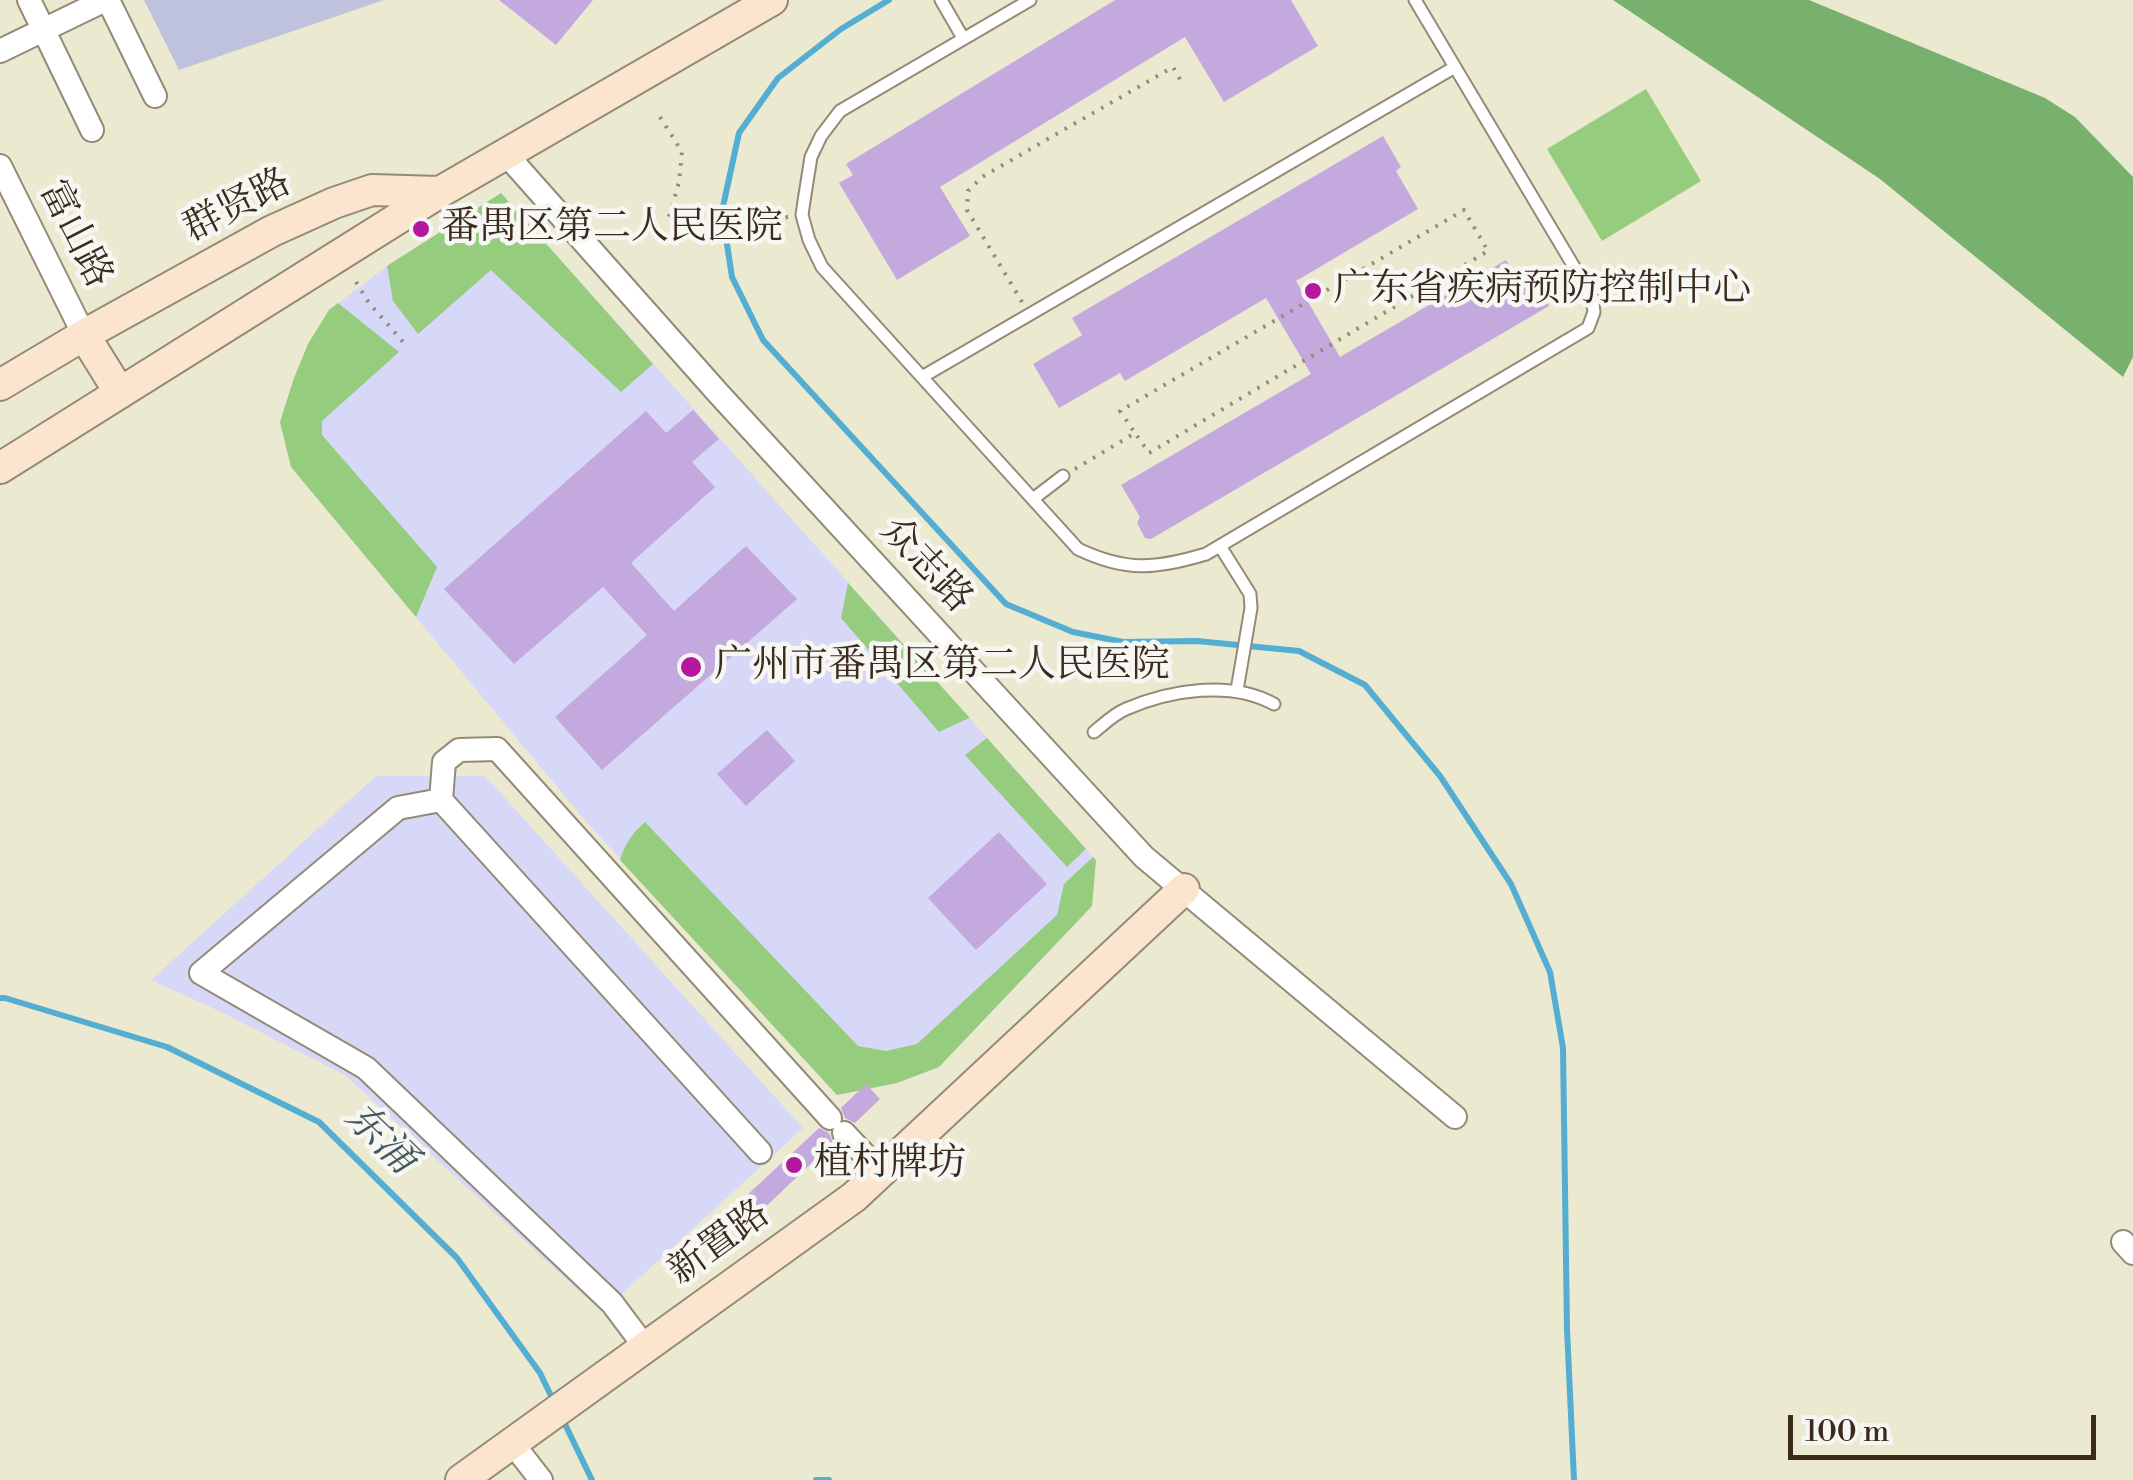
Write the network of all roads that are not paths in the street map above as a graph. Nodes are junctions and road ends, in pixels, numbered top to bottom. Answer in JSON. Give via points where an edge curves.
{"nodes":[{"id":1,"x":29,"y":0,"type":"edge"},
{"id":2,"x":107,"y":0,"type":"edge"},
{"id":3,"x":772,"y":0,"type":"edge"},
{"id":4,"x":1030,"y":0,"type":"edge"},
{"id":5,"x":1415,"y":0,"type":"edge"},
{"id":6,"x":944,"y":5,"type":"edge"},
{"id":7,"x":44,"y":30,"type":"junction"},
{"id":8,"x":964,"y":38,"type":"junction"},
{"id":9,"x":0,"y":51,"type":"edge"},
{"id":10,"x":1455,"y":67,"type":"junction"},
{"id":11,"x":156,"y":96,"type":"dead end"},
{"id":12,"x":92,"y":130,"type":"dead end"},
{"id":13,"x":505,"y":153,"type":"junction"},
{"id":14,"x":0,"y":166,"type":"edge"},
{"id":15,"x":440,"y":192,"type":"junction"},
{"id":16,"x":84,"y":335,"type":"junction"},
{"id":17,"x":922,"y":378,"type":"junction"},
{"id":18,"x":0,"y":385,"type":"edge"},
{"id":19,"x":120,"y":393,"type":"junction"},
{"id":20,"x":0,"y":468,"type":"edge"},
{"id":21,"x":1063,"y":476,"type":"road end"},
{"id":22,"x":1032,"y":499,"type":"junction"},
{"id":23,"x":1220,"y":546,"type":"junction"},
{"id":24,"x":1237,"y":690,"type":"junction"},
{"id":25,"x":1274,"y":704,"type":"dead end"},
{"id":26,"x":1094,"y":732,"type":"dead end"},
{"id":27,"x":441,"y":800,"type":"junction"},
{"id":28,"x":1184,"y":889,"type":"junction"},
{"id":29,"x":1455,"y":1117,"type":"dead end"},
{"id":30,"x":760,"y":1152,"type":"dead end"},
{"id":31,"x":881,"y":1172,"type":"junction"},
{"id":32,"x":645,"y":1348,"type":"junction"},
{"id":33,"x":513,"y":1444,"type":"junction"},
{"id":34,"x":462,"y":1480,"type":"edge"},
{"id":35,"x":542,"y":1480,"type":"edge"}],
"edges":[{"from":1,"to":7,"type":"street"},
{"from":2,"to":7,"type":"street"},
{"from":2,"to":11,"type":"street"},
{"from":3,"to":13,"type":"street"},
{"from":4,"to":8,"type":"lane"},
{"from":5,"to":10,"type":"lane"},
{"from":6,"to":8,"type":"lane"},
{"from":7,"to":9,"type":"street"},
{"from":7,"to":12,"type":"street"},
{"from":8,"to":17,"type":"lane","via":[[840,111],[811,158],[802,216],[822,268]]},
{"from":10,"to":17,"type":"lane"},
{"from":10,"to":23,"type":"lane","via":[[1592,297],[1588,328]]},
{"from":13,"to":15,"type":"street"},
{"from":13,"to":28,"type":"street","name":"众志路","via":[[1144,857]]},
{"from":14,"to":16,"type":"street","name":"富山路"},
{"from":15,"to":16,"type":"street","name":"群贤路","via":[[372,190],[334,204]]},
{"from":15,"to":19,"type":"street"},
{"from":16,"to":18,"type":"street","name":"群贤路"},
{"from":16,"to":19,"type":"street"},
{"from":17,"to":22,"type":"lane"},
{"from":19,"to":20,"type":"street"},
{"from":21,"to":22,"type":"lane"},
{"from":22,"to":23,"type":"lane","via":[[1078,549],[1105,562],[1171,564]]},
{"from":23,"to":24,"type":"lane","via":[[1252,608]]},
{"from":24,"to":25,"type":"lane"},
{"from":24,"to":26,"type":"lane","via":[[1164,696],[1122,710]]},
{"from":27,"to":30,"type":"street"},
{"from":27,"to":31,"type":"street","via":[[444,762],[459,750],[497,749]]},
{"from":27,"to":32,"type":"street","via":[[398,808],[202,973],[366,1068],[612,1303]]},
{"from":28,"to":29,"type":"street","name":"众志路"},
{"from":28,"to":31,"type":"street","name":"新置路"},
{"from":31,"to":32,"type":"street","name":"新置路"},
{"from":32,"to":33,"type":"street","name":"新置路"},
{"from":33,"to":34,"type":"street","name":"新置路"},
{"from":33,"to":35,"type":"street"}]}
